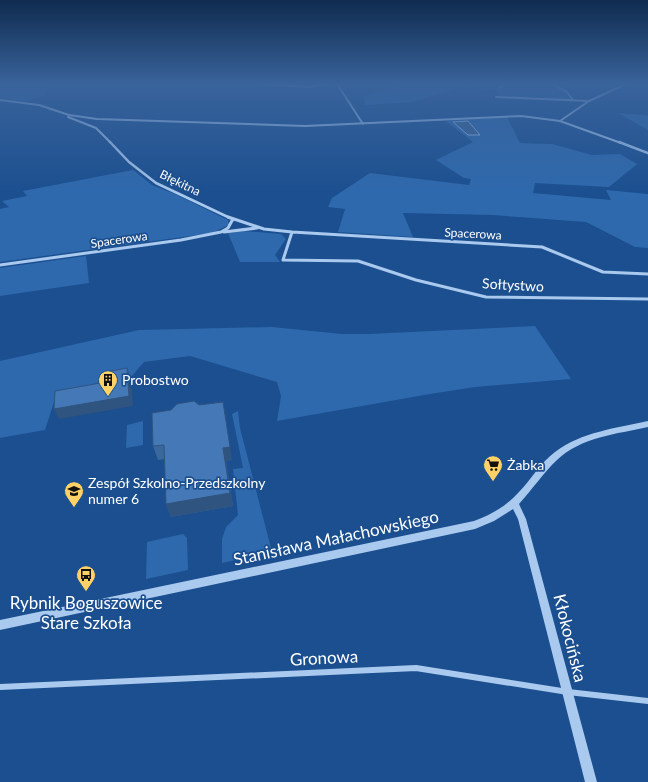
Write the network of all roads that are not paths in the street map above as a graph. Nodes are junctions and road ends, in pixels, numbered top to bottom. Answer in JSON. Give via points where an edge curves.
{"nodes":[{"id":1,"x":77,"y":120,"type":"edge"},
{"id":2,"x":140,"y":120,"type":"edge"},
{"id":3,"x":361,"y":120,"type":"edge"},
{"id":4,"x":432,"y":120,"type":"edge"},
{"id":5,"x":556,"y":120,"type":"edge"},
{"id":6,"x":560,"y":121,"type":"joint"},
{"id":7,"x":363,"y":124,"type":"junction"},
{"id":8,"x":648,"y":153,"type":"edge"},
{"id":9,"x":233,"y":219,"type":"junction"},
{"id":10,"x":260,"y":228,"type":"junction"},
{"id":11,"x":221,"y":232,"type":"junction"},
{"id":12,"x":292,"y":232,"type":"junction"},
{"id":13,"x":0,"y":265,"type":"edge"},
{"id":14,"x":648,"y":274,"type":"edge"},
{"id":15,"x":648,"y":299,"type":"edge"},
{"id":16,"x":648,"y":424,"type":"edge"},
{"id":17,"x":514,"y":503,"type":"junction"},
{"id":18,"x":0,"y":625,"type":"edge"},
{"id":19,"x":0,"y":687,"type":"edge"},
{"id":20,"x":568,"y":692,"type":"junction"},
{"id":21,"x":648,"y":701,"type":"edge"},
{"id":22,"x":591,"y":782,"type":"edge"}],
"edges":[{"from":1,"to":9,"type":"street","name":"Błękitna","via":[[96,128],[129,162],[156,182]]},
{"from":2,"to":7,"type":"street","name":"Błękitna","via":[[297,126]]},
{"from":3,"to":7,"type":"street"},
{"from":4,"to":7,"type":"street","name":"Błękitna"},
{"from":5,"to":6,"type":"street","name":"Błękitna"},
{"from":6,"to":8,"type":"street","name":"Błękitna"},
{"from":9,"to":10,"type":"street","name":"Błękitna"},
{"from":9,"to":11,"type":"street","via":[[228,228]]},
{"from":10,"to":11,"type":"street","name":"Spacerowa"},
{"from":10,"to":12,"type":"street","name":"Spacerowa"},
{"from":11,"to":13,"type":"street","name":"Spacerowa","via":[[166,243]]},
{"from":12,"to":14,"type":"street","name":"Spacerowa","via":[[542,247],[603,272]]},
{"from":12,"to":15,"type":"street","name":"Sołtystwo","via":[[283,260],[358,261],[416,280],[486,297]]},
{"from":16,"to":17,"type":"street","name":"Stanisława Małachowskiego","via":[[579,442],[558,454]]},
{"from":17,"to":18,"type":"street","name":"Stanisława Małachowskiego","via":[[491,520],[460,529]]},
{"from":17,"to":20,"type":"street","name":"Kłokocińska","via":[[522,519]]},
{"from":19,"to":20,"type":"street","name":"Gronowa","via":[[416,668]]},
{"from":20,"to":21,"type":"street","name":"Gronowa"},
{"from":20,"to":22,"type":"street","name":"Kłokocińska"}]}
